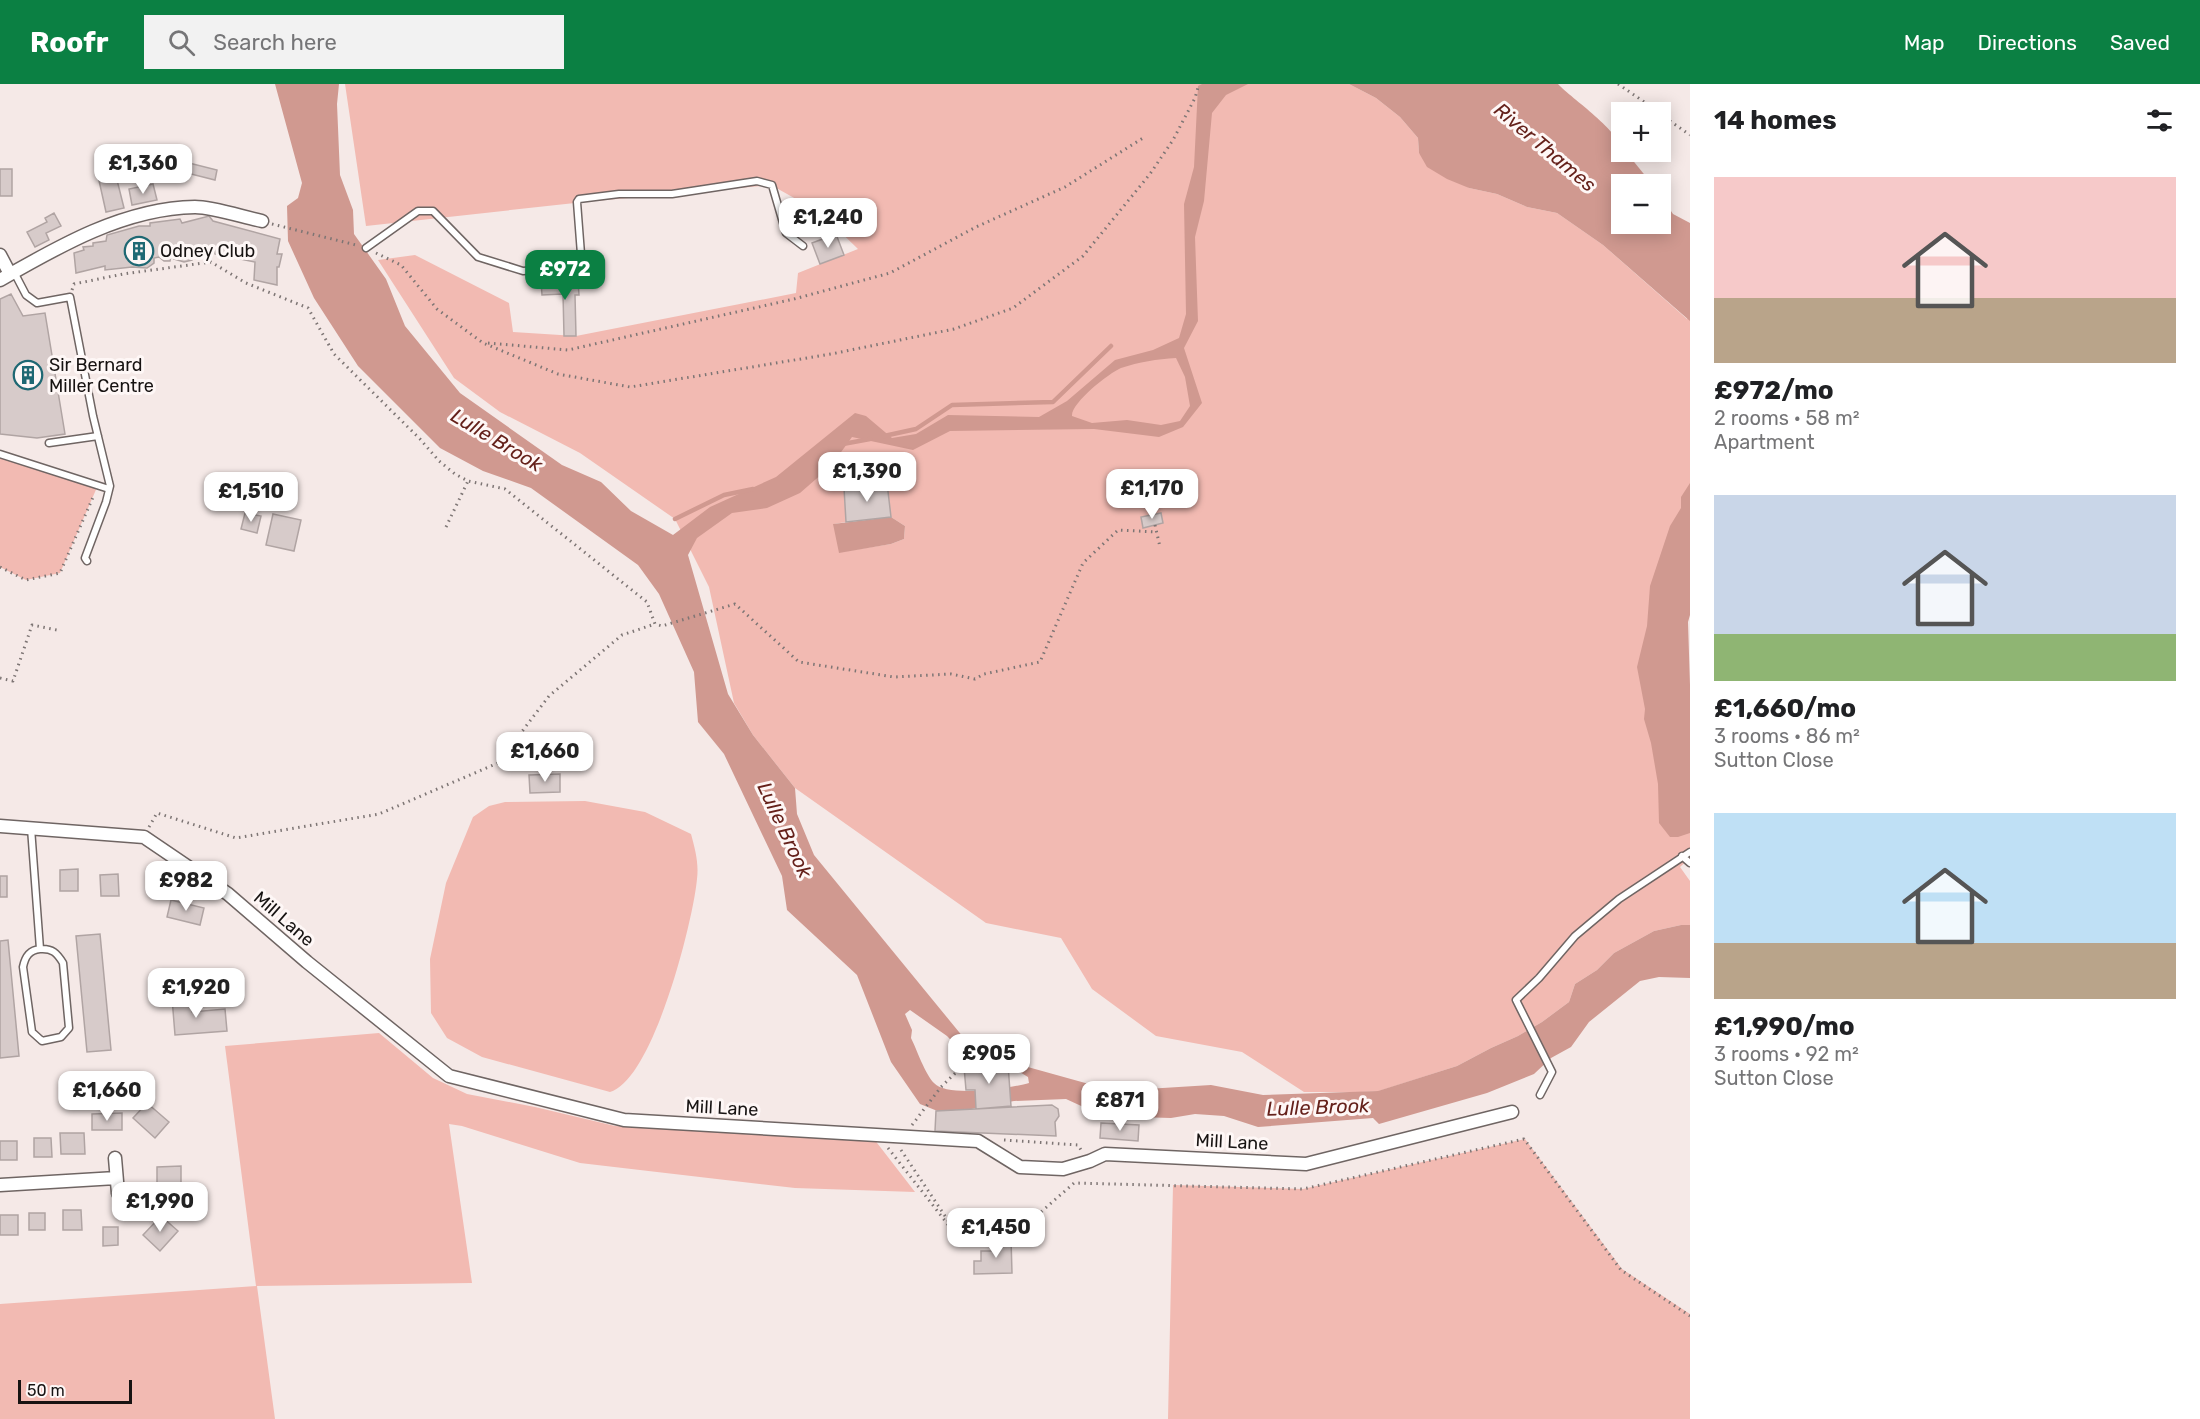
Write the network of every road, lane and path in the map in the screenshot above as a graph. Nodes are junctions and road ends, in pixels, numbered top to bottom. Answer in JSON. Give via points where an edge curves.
{"nodes":[{"id":1,"x":1199,"y":84,"type":"edge"},
{"id":2,"x":1618,"y":84,"type":"edge"},
{"id":3,"x":1644,"y":102,"type":"edge"},
{"id":4,"x":1671,"y":121,"type":"edge"},
{"id":5,"x":1690,"y":135,"type":"edge"},
{"id":6,"x":1143,"y":138,"type":"dead end"},
{"id":7,"x":262,"y":222,"type":"joint"},
{"id":8,"x":803,"y":246,"type":"dead end"},
{"id":9,"x":366,"y":248,"type":"junction"},
{"id":10,"x":0,"y":255,"type":"edge"},
{"id":11,"x":8,"y":275,"type":"edge"},
{"id":12,"x":70,"y":297,"type":"junction"},
{"id":13,"x":483,"y":343,"type":"junction"},
{"id":14,"x":98,"y":436,"type":"junction"},
{"id":15,"x":49,"y":442,"type":"dead end"},
{"id":16,"x":0,"y":454,"type":"edge"},
{"id":17,"x":468,"y":481,"type":"junction"},
{"id":18,"x":98,"y":485,"type":"junction"},
{"id":19,"x":109,"y":489,"type":"junction"},
{"id":20,"x":1155,"y":525,"type":"dead end"},
{"id":21,"x":446,"y":527,"type":"dead end"},
{"id":22,"x":1156,"y":532,"type":"junction"},
{"id":23,"x":1160,"y":547,"type":"dead end"},
{"id":24,"x":87,"y":561,"type":"dead end"},
{"id":25,"x":0,"y":567,"type":"edge"},
{"id":26,"x":655,"y":624,"type":"junction"},
{"id":27,"x":57,"y":630,"type":"dead end"},
{"id":28,"x":0,"y":678,"type":"edge"},
{"id":29,"x":0,"y":826,"type":"edge"},
{"id":30,"x":31,"y":828,"type":"junction"},
{"id":31,"x":144,"y":837,"type":"junction"},
{"id":32,"x":1690,"y":852,"type":"edge"},
{"id":33,"x":1682,"y":856,"type":"junction"},
{"id":34,"x":1690,"y":863,"type":"edge"},
{"id":35,"x":40,"y":949,"type":"junction"},
{"id":36,"x":978,"y":1051,"type":"dead end"},
{"id":37,"x":1540,"y":1095,"type":"dead end"},
{"id":38,"x":921,"y":1111,"type":"dead end"},
{"id":39,"x":1512,"y":1112,"type":"dead end"},
{"id":40,"x":878,"y":1135,"type":"junction"},
{"id":41,"x":891,"y":1136,"type":"junction"},
{"id":42,"x":978,"y":1141,"type":"junction"},
{"id":43,"x":115,"y":1158,"type":"dead end"},
{"id":44,"x":1090,"y":1161,"type":"junction"},
{"id":45,"x":116,"y":1178,"type":"junction"},
{"id":46,"x":0,"y":1185,"type":"edge"},
{"id":47,"x":118,"y":1193,"type":"dead end"},
{"id":48,"x":957,"y":1236,"type":"dead end"},
{"id":49,"x":1690,"y":1316,"type":"edge"}],
"edges":[{"from":1,"to":13,"type":"path","via":[[1173,140],[1083,256],[1013,308],[954,329],[630,387],[558,374]]},
{"from":2,"to":3,"type":"path"},
{"from":4,"to":5,"type":"path"},
{"from":6,"to":13,"type":"path","via":[[1065,187],[976,227],[890,273],[794,300],[568,350]]},
{"from":7,"to":9,"type":"path"},
{"from":7,"to":11,"type":"street","via":[[196,207],[150,213],[100,227]]},
{"from":8,"to":9,"type":"lane","via":[[786,233],[772,185],[757,181],[672,194],[579,199],[585,267],[523,271],[478,256],[433,211],[418,211]]},
{"from":9,"to":13,"type":"path","via":[[401,265],[437,309]]},
{"from":10,"to":11,"type":"street"},
{"from":11,"to":12,"type":"lane","via":[[37,303]]},
{"from":12,"to":14,"type":"lane"},
{"from":12,"to":17,"type":"path","via":[[74,284],[211,262],[246,283],[308,308],[334,354],[439,461]]},
{"from":14,"to":15,"type":"lane"},
{"from":14,"to":19,"type":"lane"},
{"from":16,"to":18,"type":"lane"},
{"from":17,"to":21,"type":"path"},
{"from":17,"to":26,"type":"path","via":[[505,489],[647,602]]},
{"from":18,"to":19,"type":"lane"},
{"from":18,"to":25,"type":"path","via":[[60,573],[26,580]]},
{"from":19,"to":24,"type":"lane"},
{"from":20,"to":22,"type":"path"},
{"from":22,"to":23,"type":"path"},
{"from":22,"to":26,"type":"path","via":[[1118,530],[1083,563],[1040,662],[975,678],[951,674],[894,677],[799,662],[735,604],[662,626]]},
{"from":26,"to":31,"type":"path","via":[[622,635],[549,696],[498,763],[379,814],[236,838],[157,813]]},
{"from":27,"to":28,"type":"path","via":[[32,625],[13,681]]},
{"from":29,"to":30,"type":"street","name":"Mill Lane"},
{"from":30,"to":31,"type":"street","name":"Mill Lane"},
{"from":30,"to":35,"type":"lane"},
{"from":31,"to":40,"type":"street","name":"Mill Lane","via":[[228,894],[449,1076],[624,1120]]},
{"from":32,"to":33,"type":"lane"},
{"from":33,"to":34,"type":"lane"},
{"from":33,"to":37,"type":"lane","via":[[1619,898],[1575,936],[1516,1000],[1552,1072]]},
{"from":35,"to":35,"type":"lane","via":[[57,953],[63,963],[69,1028],[61,1038],[42,1041],[32,1032],[23,967],[25,957]]},
{"from":36,"to":38,"type":"path"},
{"from":39,"to":44,"type":"street","name":"Mill Lane","via":[[1306,1164],[1105,1154]]},
{"from":40,"to":41,"type":"street","name":"Mill Lane"},
{"from":40,"to":48,"type":"path"},
{"from":41,"to":42,"type":"street","name":"Mill Lane"},
{"from":41,"to":49,"type":"path","via":[[955,1231],[1016,1234],[1074,1183],[1303,1189],[1524,1139],[1621,1270]]},
{"from":42,"to":44,"type":"path","via":[[1078,1145]]},
{"from":42,"to":44,"type":"street","name":"Mill Lane","via":[[1020,1167],[1063,1169]]},
{"from":43,"to":45,"type":"street"},
{"from":45,"to":46,"type":"street"},
{"from":45,"to":47,"type":"street"}]}
